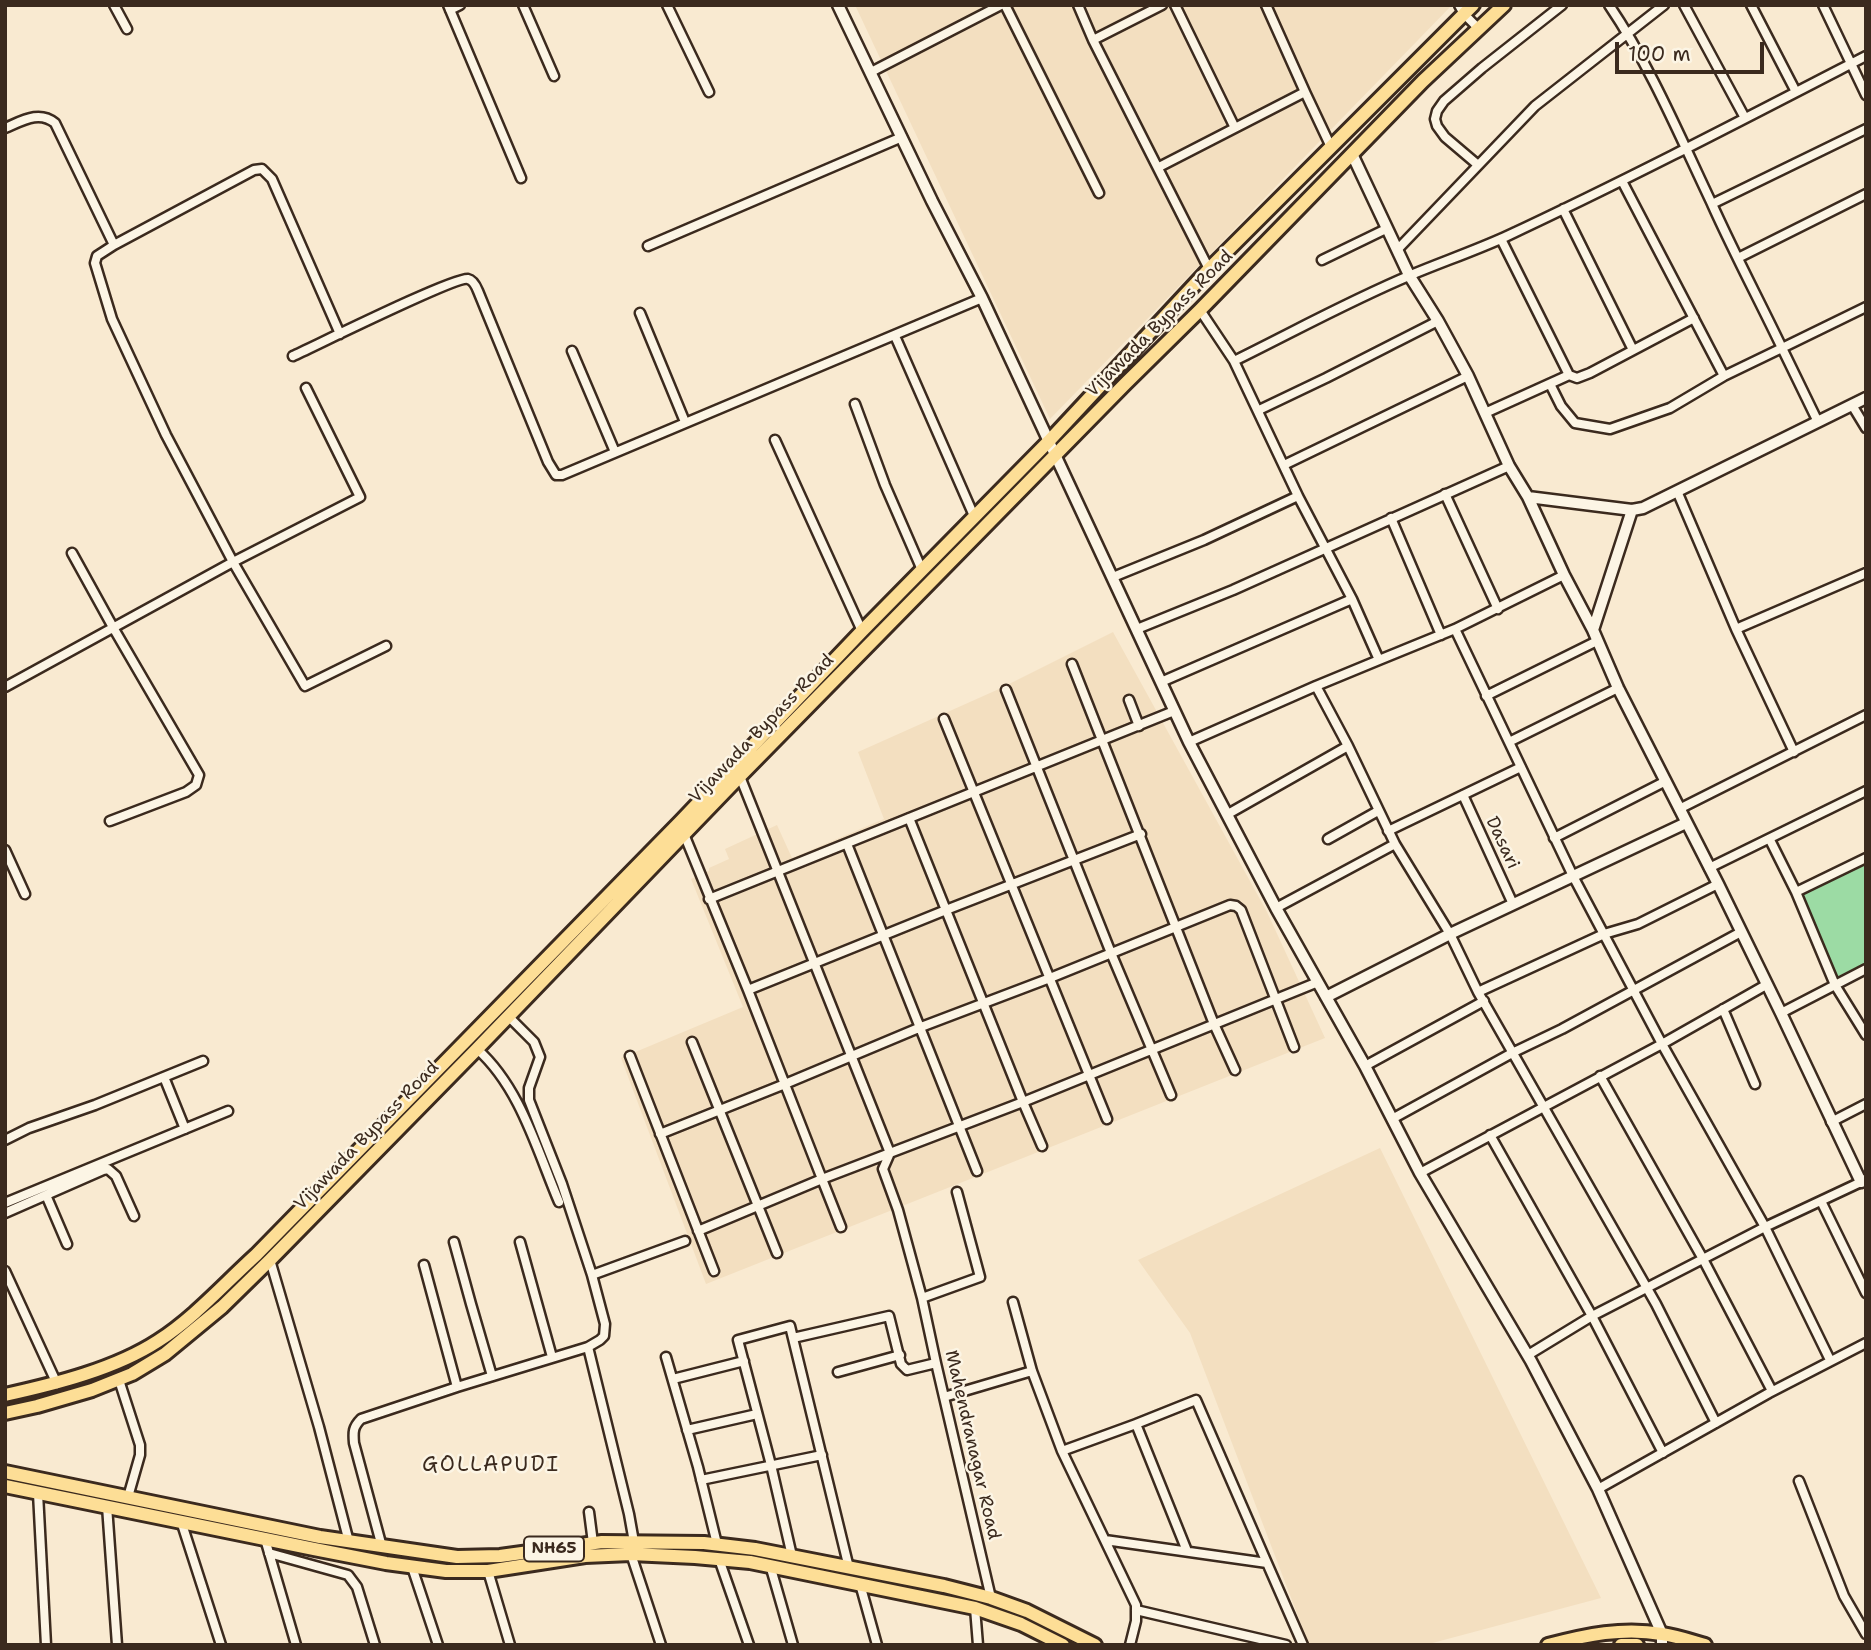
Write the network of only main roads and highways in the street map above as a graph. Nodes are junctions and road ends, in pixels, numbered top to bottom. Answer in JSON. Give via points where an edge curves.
{"nodes":[{"id":1,"x":1504,"y":5,"type":"edge"},
{"id":2,"x":1465,"y":8,"type":"edge"},
{"id":3,"x":737,"y":771,"type":"junction"},
{"id":4,"x":5,"y":1395,"type":"edge"},
{"id":5,"x":5,"y":1413,"type":"edge"},
{"id":6,"x":6,"y":1472,"type":"edge"},
{"id":7,"x":5,"y":1486,"type":"edge"},
{"id":8,"x":632,"y":1548,"type":"junction"},
{"id":9,"x":1662,"y":1639,"type":"edge"},
{"id":10,"x":1046,"y":1640,"type":"edge"},
{"id":11,"x":1062,"y":1645,"type":"edge"},
{"id":12,"x":1095,"y":1645,"type":"edge"},
{"id":13,"x":1548,"y":1645,"type":"edge"},
{"id":14,"x":1621,"y":1645,"type":"edge"},
{"id":15,"x":1637,"y":1645,"type":"edge"},
{"id":16,"x":1705,"y":1645,"type":"edge"}],
"edges":[{"from":1,"to":3,"type":"main road","name":"Vijawada Bypass Road"},
{"from":2,"to":3,"type":"main road","name":"Vijawada Bypass Road","via":[[862,631]]},
{"from":3,"to":4,"type":"main road","name":"Vijawada Bypass Road","via":[[184,1321],[127,1358],[57,1384]]},
{"from":3,"to":5,"type":"main road","name":"Vijawada Bypass Road","via":[[684,834],[509,1017],[222,1307],[165,1354],[132,1374],[92,1390]]},
{"from":6,"to":8,"type":"main road","number":"NH65","via":[[320,1537],[457,1557],[593,1543]]},
{"from":7,"to":8,"type":"main road","number":"NH65","via":[[446,1572],[488,1571]]},
{"from":8,"to":10,"type":"main road","number":"NH65","via":[[770,1565],[975,1608]]},
{"from":8,"to":12,"type":"main road","number":"NH65","via":[[716,1544],[944,1586],[1027,1611]]},
{"from":9,"to":13,"type":"main road","via":[[1611,1632]]},
{"from":9,"to":16,"type":"main road"},
{"from":10,"to":11,"type":"main road","number":"NH65"},
{"from":14,"to":15,"type":"main road"}]}
